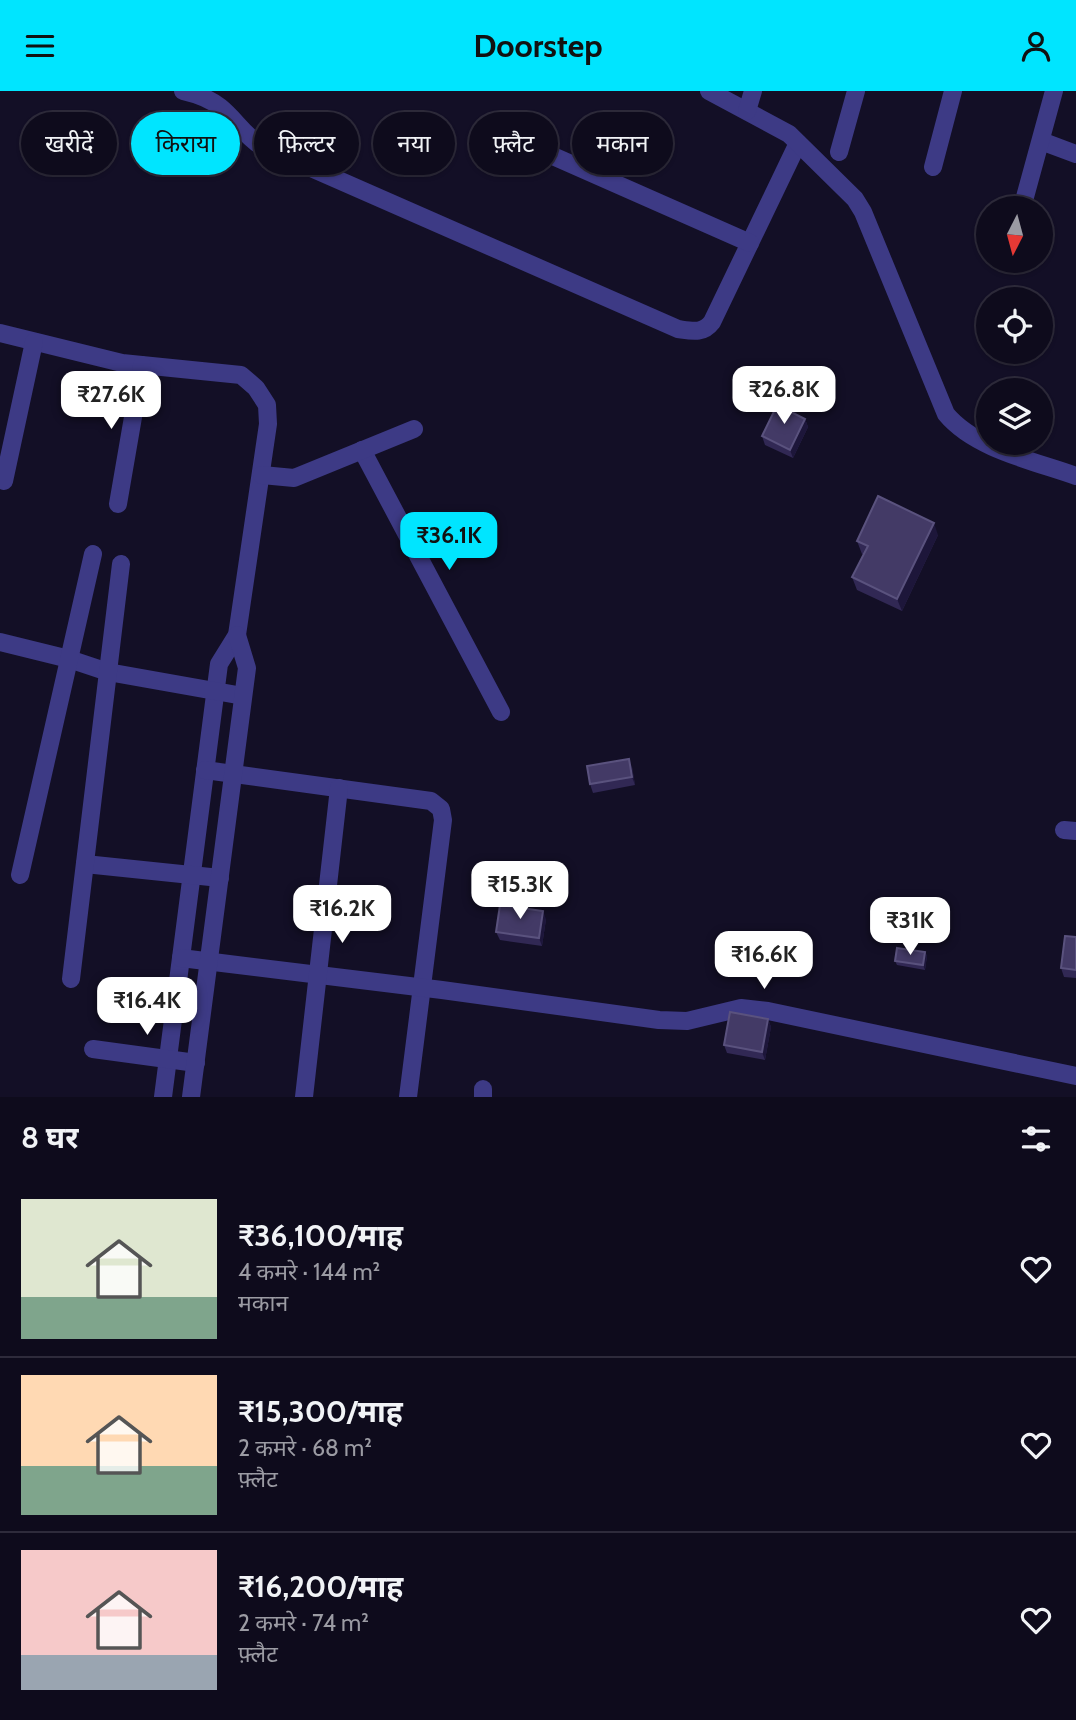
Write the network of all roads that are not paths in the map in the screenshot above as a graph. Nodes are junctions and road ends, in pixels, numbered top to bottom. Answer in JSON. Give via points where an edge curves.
{"nodes":[{"id":1,"x":183,"y":91,"type":"edge"},
{"id":2,"x":709,"y":91,"type":"edge"},
{"id":3,"x":753,"y":91,"type":"edge"},
{"id":4,"x":856,"y":91,"type":"edge"},
{"id":5,"x":953,"y":91,"type":"edge"},
{"id":6,"x":1054,"y":91,"type":"edge"},
{"id":7,"x":747,"y":111,"type":"junction"},
{"id":8,"x":1041,"y":141,"type":"junction"},
{"id":9,"x":798,"y":143,"type":"junction"},
{"id":10,"x":839,"y":152,"type":"dead end"},
{"id":11,"x":1076,"y":154,"type":"edge"},
{"id":12,"x":558,"y":158,"type":"edge"},
{"id":13,"x":933,"y":167,"type":"dead end"},
{"id":14,"x":1025,"y":196,"type":"edge"},
{"id":15,"x":750,"y":243,"type":"junction"},
{"id":16,"x":0,"y":333,"type":"edge"},
{"id":17,"x":34,"y":342,"type":"junction"},
{"id":18,"x":142,"y":365,"type":"junction"},
{"id":19,"x":414,"y":429,"type":"dead end"},
{"id":20,"x":362,"y":450,"type":"junction"},
{"id":21,"x":262,"y":475,"type":"junction"},
{"id":22,"x":1076,"y":476,"type":"edge"},
{"id":23,"x":4,"y":481,"type":"dead end"},
{"id":24,"x":118,"y":505,"type":"dead end"},
{"id":25,"x":93,"y":554,"type":"dead end"},
{"id":26,"x":121,"y":564,"type":"dead end"},
{"id":27,"x":237,"y":635,"type":"junction"},
{"id":28,"x":0,"y":642,"type":"edge"},
{"id":29,"x":69,"y":659,"type":"junction"},
{"id":30,"x":108,"y":672,"type":"junction"},
{"id":31,"x":215,"y":692,"type":"junction"},
{"id":32,"x":243,"y":696,"type":"junction"},
{"id":33,"x":501,"y":712,"type":"dead end"},
{"id":34,"x":205,"y":770,"type":"junction"},
{"id":35,"x":233,"y":774,"type":"junction"},
{"id":36,"x":339,"y":788,"type":"junction"},
{"id":37,"x":85,"y":864,"type":"junction"},
{"id":38,"x":191,"y":874,"type":"junction"},
{"id":39,"x":20,"y":875,"type":"dead end"},
{"id":40,"x":220,"y":878,"type":"junction"},
{"id":41,"x":181,"y":958,"type":"junction"},
{"id":42,"x":209,"y":962,"type":"junction"},
{"id":43,"x":319,"y":975,"type":"junction"},
{"id":44,"x":71,"y":979,"type":"dead end"},
{"id":45,"x":422,"y":987,"type":"junction"},
{"id":46,"x":93,"y":1049,"type":"dead end"},
{"id":47,"x":168,"y":1059,"type":"junction"},
{"id":48,"x":196,"y":1063,"type":"junction"},
{"id":49,"x":1076,"y":1076,"type":"edge"},
{"id":50,"x":163,"y":1097,"type":"edge"},
{"id":51,"x":191,"y":1097,"type":"edge"},
{"id":52,"x":304,"y":1097,"type":"edge"},
{"id":53,"x":408,"y":1097,"type":"edge"}],
"edges":[{"from":1,"to":15,"type":"street","via":[[219,106],[261,146],[678,330],[707,329]]},
{"from":2,"to":7,"type":"street"},
{"from":3,"to":7,"type":"street"},
{"from":4,"to":10,"type":"street"},
{"from":5,"to":13,"type":"street"},
{"from":6,"to":8,"type":"street"},
{"from":7,"to":9,"type":"street"},
{"from":8,"to":11,"type":"street"},
{"from":8,"to":14,"type":"street"},
{"from":9,"to":15,"type":"street"},
{"from":9,"to":22,"type":"street","via":[[863,212],[951,420],[986,444]]},
{"from":12,"to":15,"type":"street"},
{"from":16,"to":17,"type":"street"},
{"from":17,"to":18,"type":"street"},
{"from":17,"to":23,"type":"street"},
{"from":18,"to":21,"type":"street","via":[[240,375],[256,388],[267,405]]},
{"from":18,"to":24,"type":"street"},
{"from":19,"to":20,"type":"street"},
{"from":20,"to":21,"type":"street","via":[[294,478]]},
{"from":20,"to":33,"type":"street"},
{"from":21,"to":27,"type":"street"},
{"from":25,"to":29,"type":"street"},
{"from":26,"to":30,"type":"street"},
{"from":27,"to":31,"type":"street","via":[[219,664]]},
{"from":27,"to":32,"type":"street","via":[[247,669]]},
{"from":28,"to":29,"type":"street"},
{"from":29,"to":30,"type":"street"},
{"from":29,"to":39,"type":"street"},
{"from":30,"to":31,"type":"street"},
{"from":30,"to":37,"type":"street"},
{"from":31,"to":32,"type":"street"},
{"from":31,"to":34,"type":"street"},
{"from":32,"to":35,"type":"street"},
{"from":34,"to":35,"type":"street"},
{"from":34,"to":38,"type":"street"},
{"from":35,"to":36,"type":"street"},
{"from":35,"to":40,"type":"street"},
{"from":36,"to":43,"type":"street"},
{"from":36,"to":45,"type":"street","via":[[431,801],[441,809]]},
{"from":37,"to":38,"type":"street"},
{"from":37,"to":44,"type":"street"},
{"from":38,"to":40,"type":"street"},
{"from":38,"to":41,"type":"street"},
{"from":40,"to":42,"type":"street"},
{"from":41,"to":42,"type":"street"},
{"from":41,"to":47,"type":"street"},
{"from":42,"to":43,"type":"street"},
{"from":42,"to":48,"type":"street"},
{"from":43,"to":45,"type":"street"},
{"from":43,"to":52,"type":"street"},
{"from":45,"to":49,"type":"street","via":[[659,1020],[687,1021],[741,1008],[768,1011]]},
{"from":45,"to":53,"type":"street"},
{"from":46,"to":47,"type":"street"},
{"from":47,"to":48,"type":"street"},
{"from":47,"to":50,"type":"street"},
{"from":48,"to":51,"type":"street"}]}
